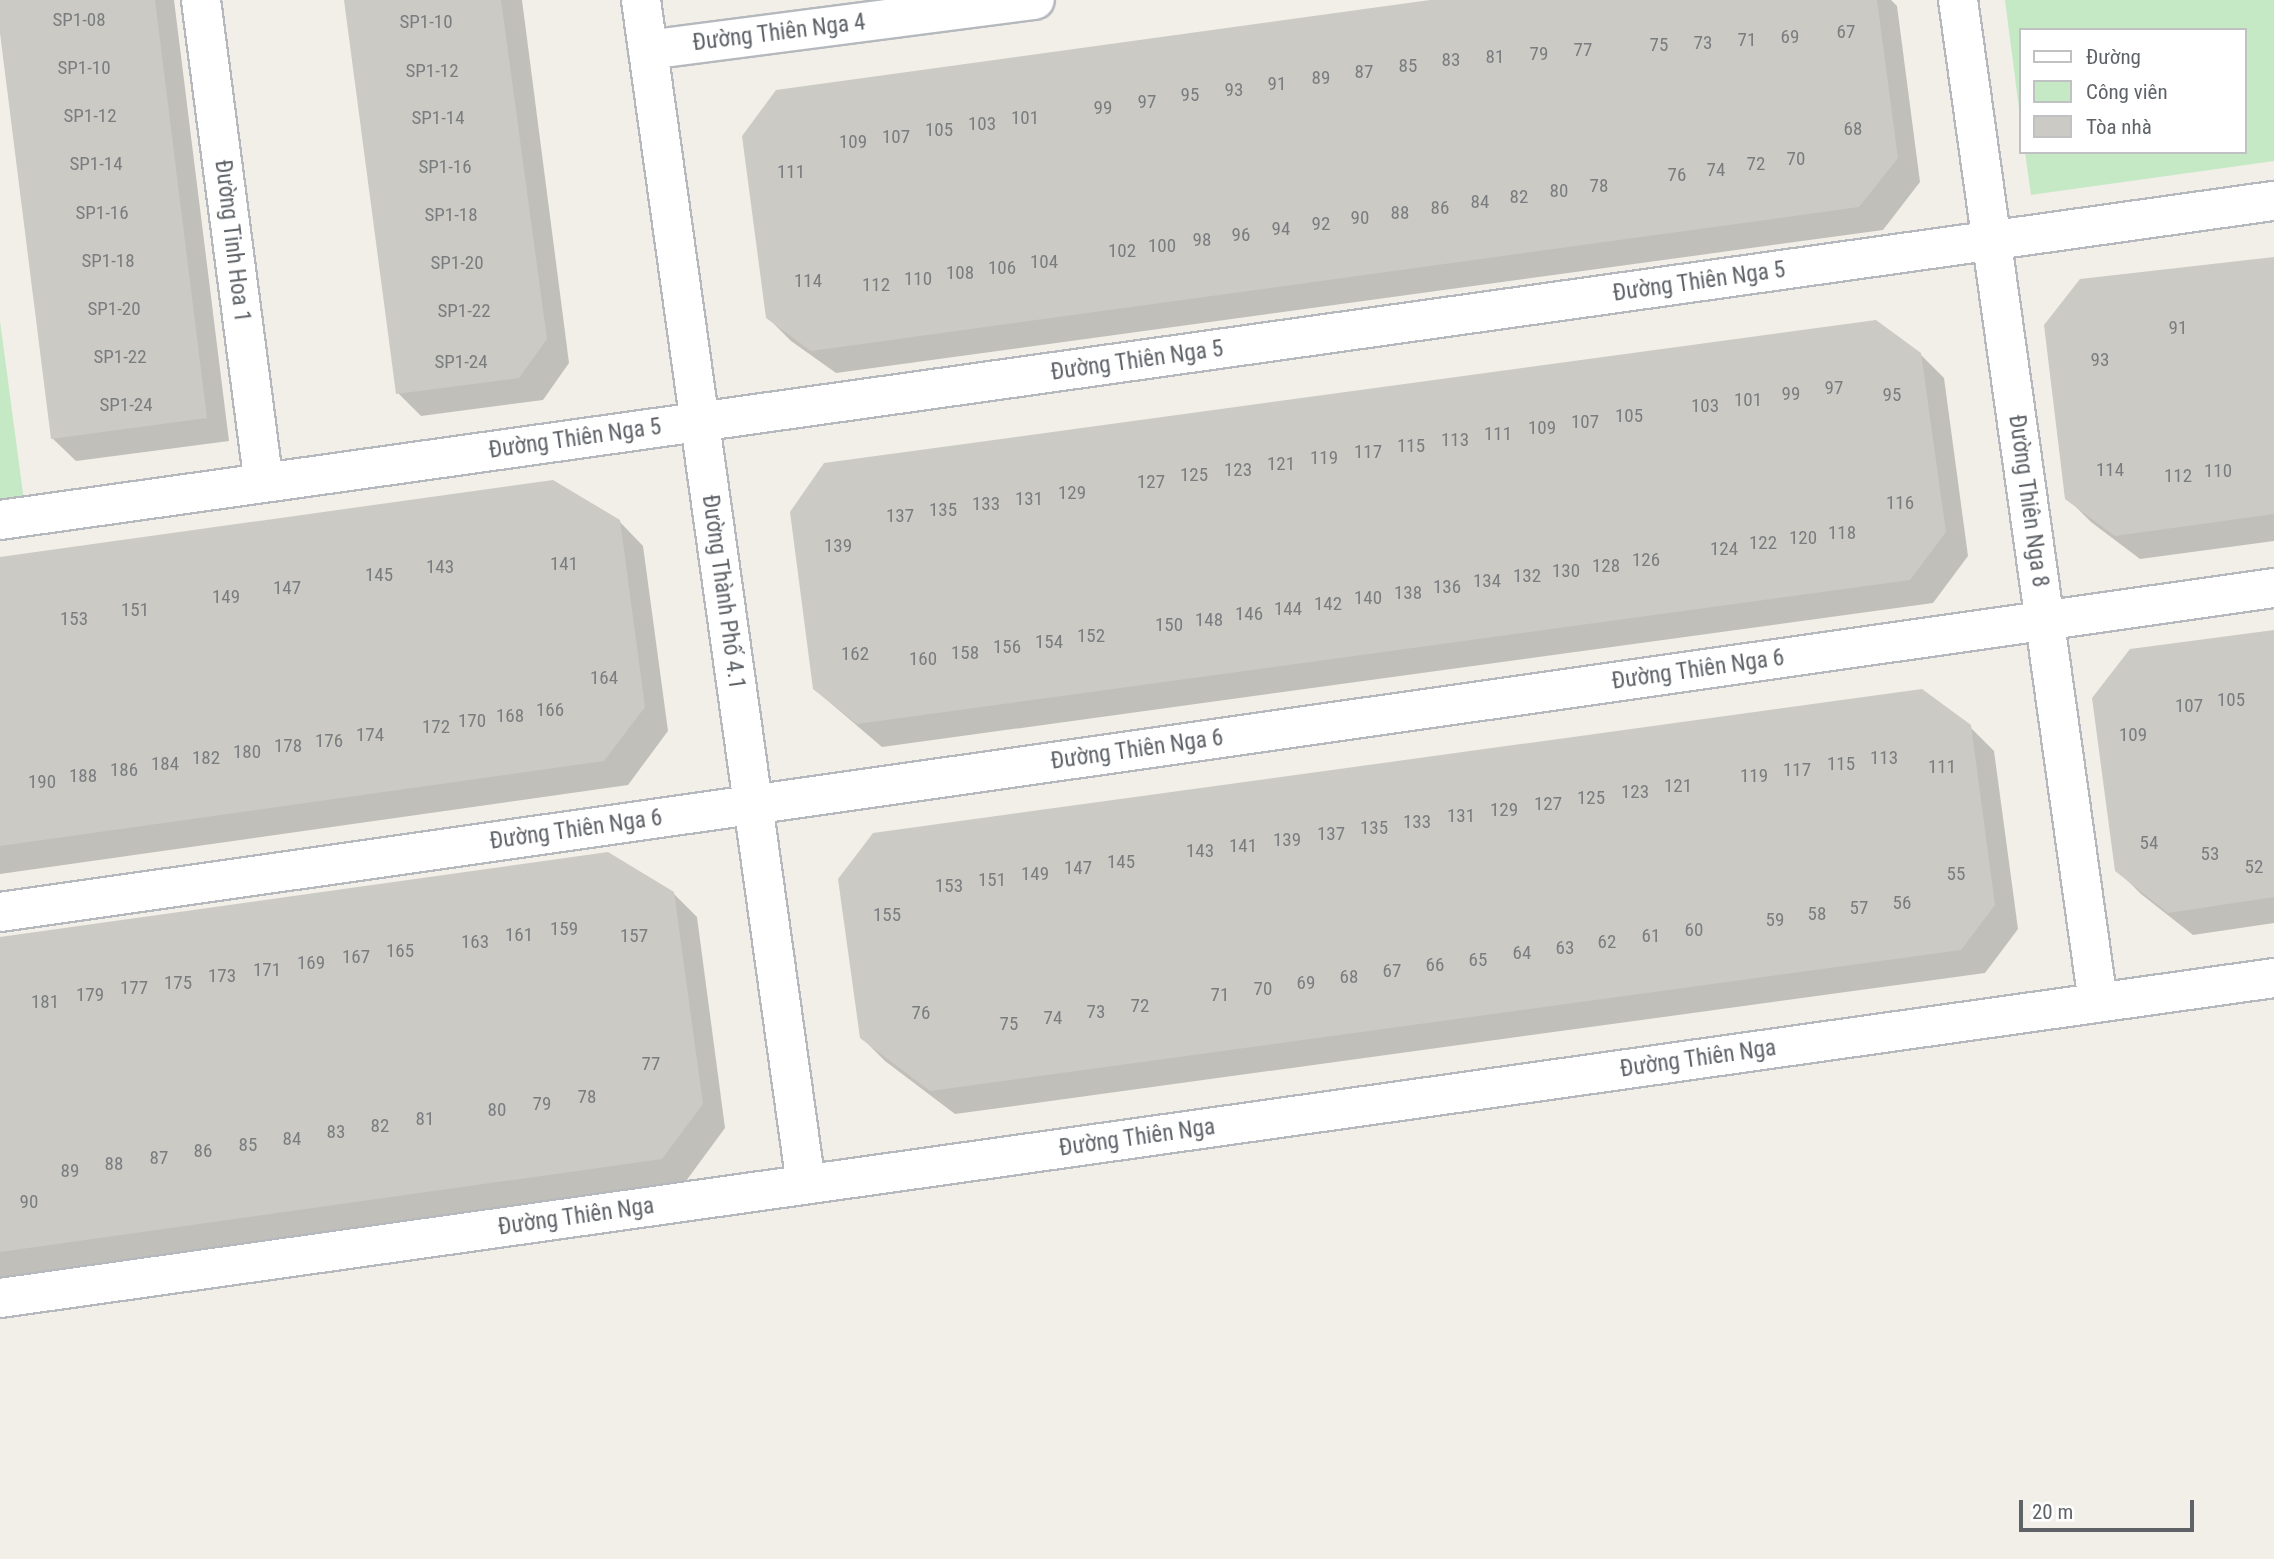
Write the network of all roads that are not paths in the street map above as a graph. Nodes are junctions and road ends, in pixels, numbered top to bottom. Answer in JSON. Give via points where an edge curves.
{"nodes":[{"id":1,"x":201,"y":0,"type":"edge"},
{"id":2,"x":641,"y":0,"type":"edge"},
{"id":3,"x":1035,"y":0,"type":"edge"},
{"id":4,"x":1958,"y":0,"type":"edge"},
{"id":5,"x":648,"y":50,"type":"junction"},
{"id":6,"x":2274,"y":201,"type":"edge"},
{"id":7,"x":1992,"y":241,"type":"junction"},
{"id":8,"x":699,"y":422,"type":"junction"},
{"id":9,"x":264,"y":482,"type":"junction"},
{"id":10,"x":0,"y":520,"type":"edge"},
{"id":11,"x":2274,"y":588,"type":"edge"},
{"id":12,"x":2045,"y":621,"type":"junction"},
{"id":13,"x":753,"y":805,"type":"junction"},
{"id":14,"x":0,"y":912,"type":"edge"},
{"id":15,"x":2274,"y":978,"type":"edge"},
{"id":16,"x":2098,"y":1002,"type":"junction"},
{"id":17,"x":806,"y":1185,"type":"junction"},
{"id":18,"x":0,"y":1298,"type":"edge"}],
"edges":[{"from":1,"to":9,"type":"street","name":"Đường Tinh Hoa 1"},
{"from":2,"to":5,"type":"street","name":"Đường Thành Phố 4.1"},
{"from":3,"to":5,"type":"street","name":"Đường Thiên Nga 4"},
{"from":4,"to":7,"type":"street","name":"Đường Thiên Nga 8"},
{"from":5,"to":8,"type":"street","name":"Đường Thành Phố 4.1"},
{"from":6,"to":7,"type":"street","name":"Đường Thiên Nga 5"},
{"from":7,"to":8,"type":"street","name":"Đường Thiên Nga 5"},
{"from":7,"to":12,"type":"street","name":"Đường Thiên Nga 8"},
{"from":8,"to":9,"type":"street","name":"Đường Thiên Nga 5"},
{"from":8,"to":13,"type":"street","name":"Đường Thành Phố 4.1"},
{"from":9,"to":10,"type":"street","name":"Đường Thiên Nga 5"},
{"from":11,"to":12,"type":"street","name":"Đường Thiên Nga 6"},
{"from":12,"to":13,"type":"street","name":"Đường Thiên Nga 6"},
{"from":12,"to":16,"type":"street","name":"Đường Thiên Nga 8"},
{"from":13,"to":14,"type":"street","name":"Đường Thiên Nga 6"},
{"from":13,"to":17,"type":"street","name":"Đường Thành Phố 4.1"},
{"from":15,"to":16,"type":"street","name":"Đường Thiên Nga"},
{"from":16,"to":17,"type":"street","name":"Đường Thiên Nga"},
{"from":17,"to":18,"type":"street","name":"Đường Thiên Nga"}]}
